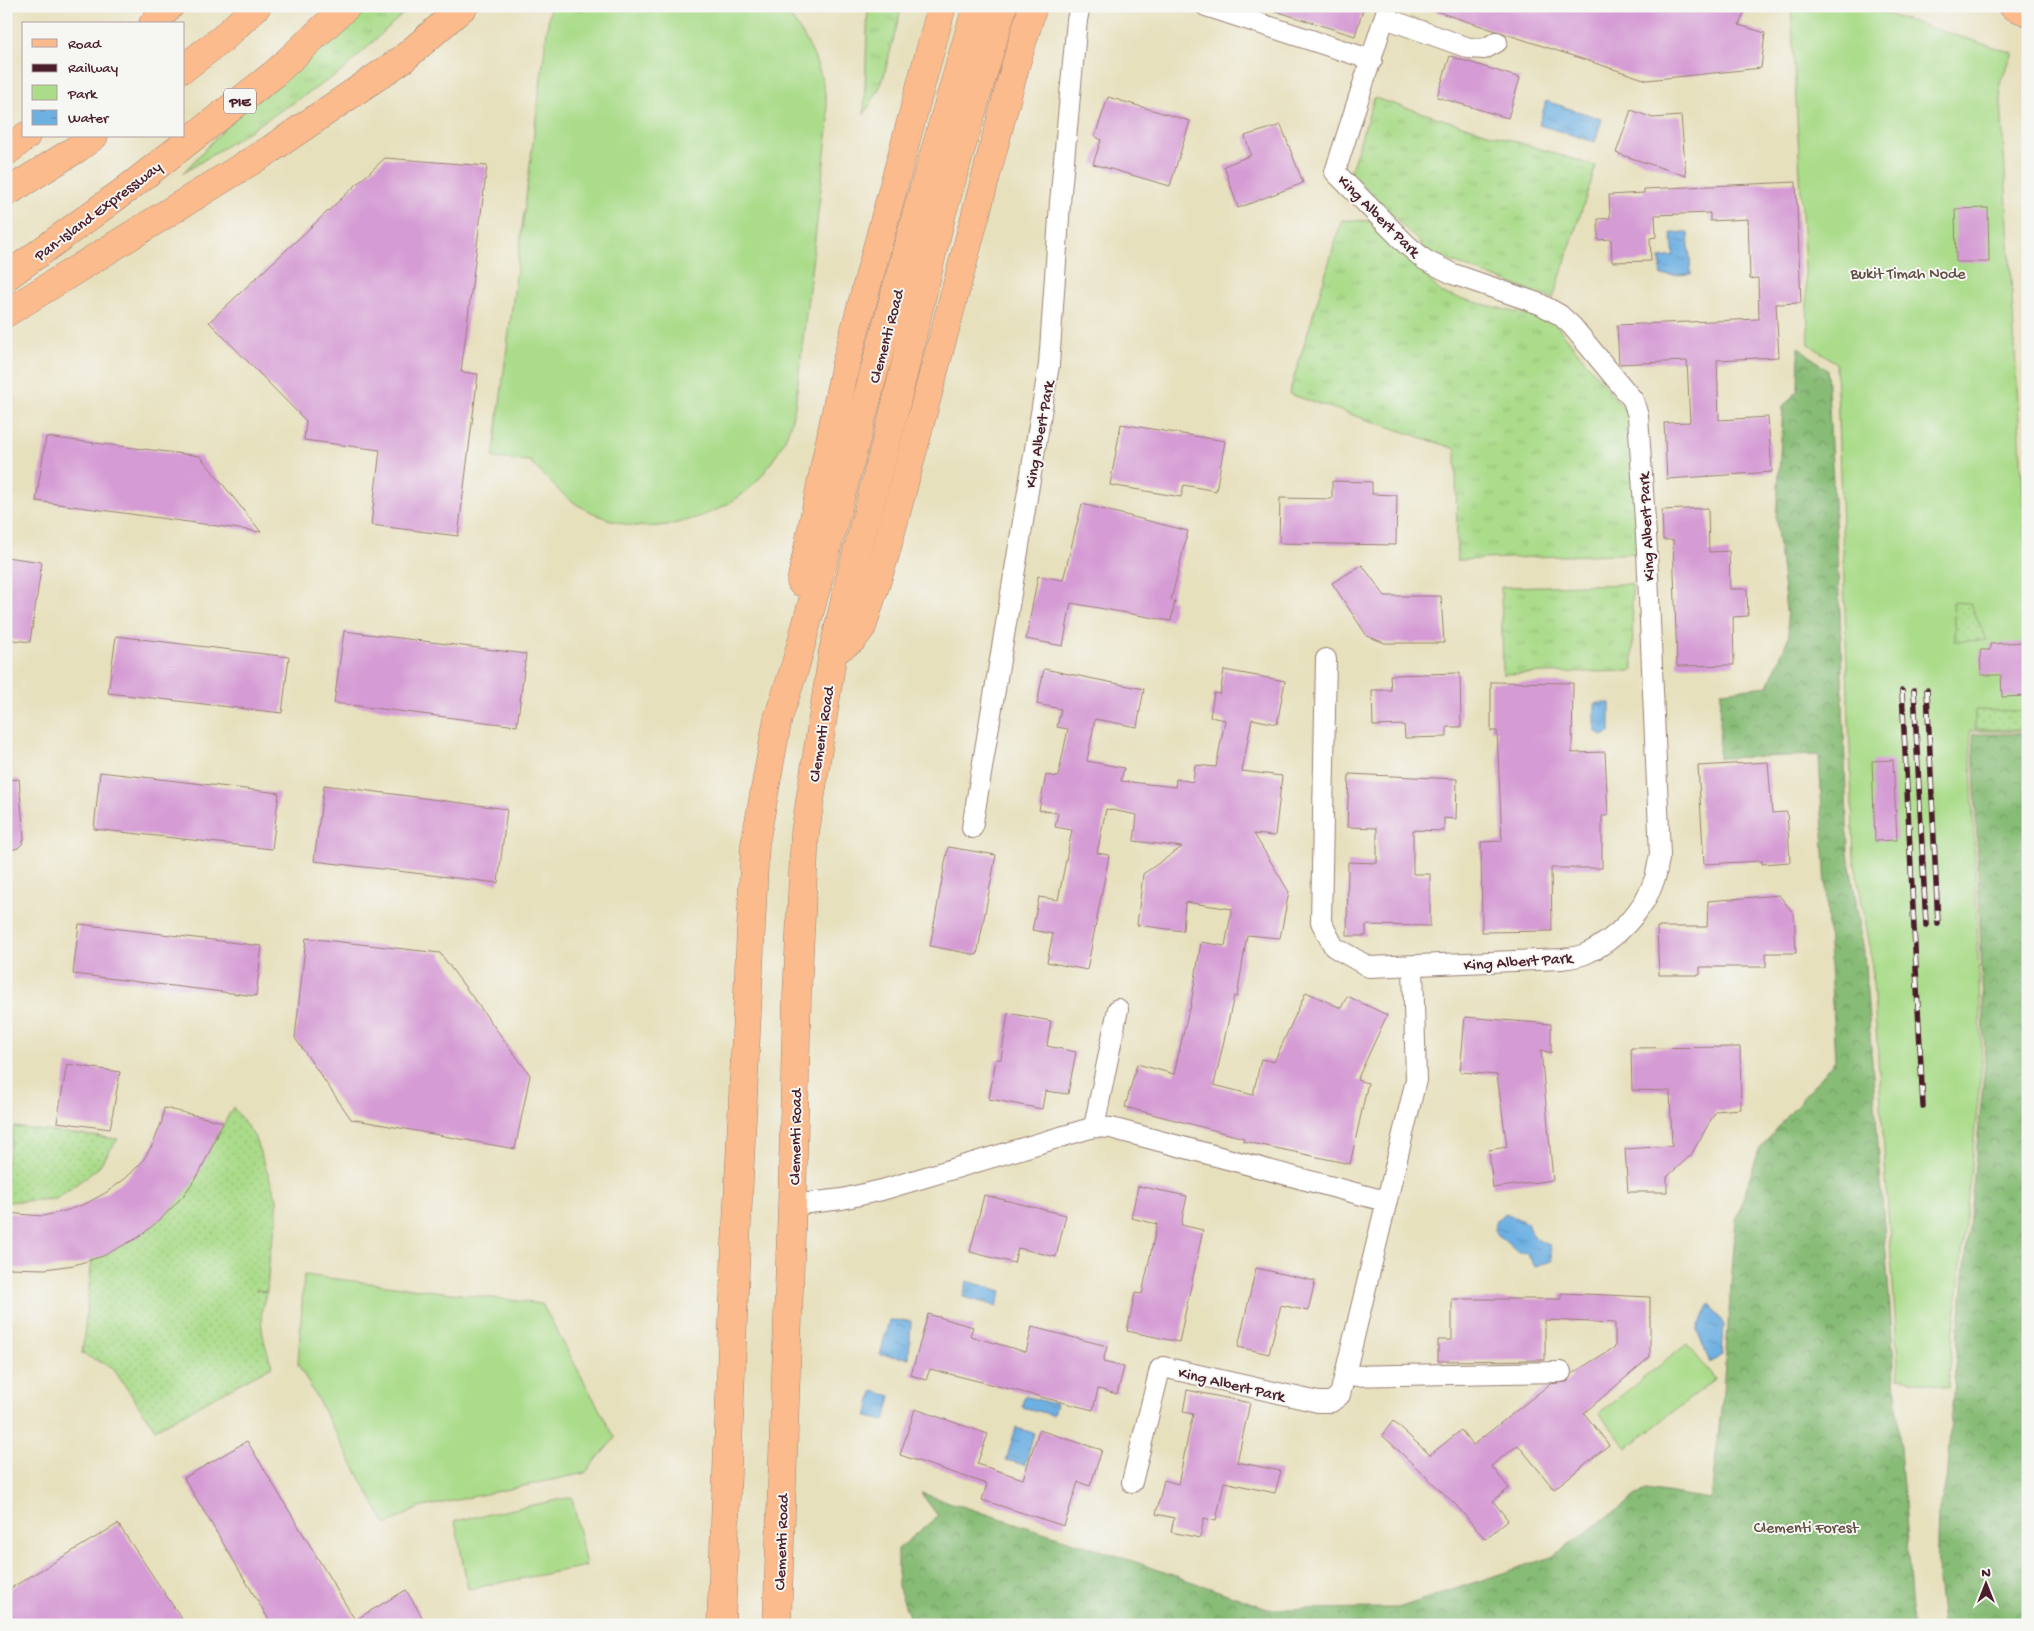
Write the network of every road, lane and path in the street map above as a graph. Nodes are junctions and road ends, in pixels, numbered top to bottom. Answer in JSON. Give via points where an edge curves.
{"nodes":[{"id":1,"x":170,"y":6,"type":"edge"},
{"id":2,"x":257,"y":6,"type":"edge"},
{"id":3,"x":346,"y":6,"type":"edge"},
{"id":4,"x":464,"y":6,"type":"edge"},
{"id":5,"x":942,"y":6,"type":"edge"},
{"id":6,"x":977,"y":6,"type":"edge"},
{"id":7,"x":1003,"y":6,"type":"edge"},
{"id":8,"x":1033,"y":6,"type":"edge"},
{"id":9,"x":1080,"y":6,"type":"edge"},
{"id":10,"x":1206,"y":6,"type":"edge"},
{"id":11,"x":2013,"y":6,"type":"edge"},
{"id":12,"x":1386,"y":12,"type":"edge"},
{"id":13,"x":2028,"y":12,"type":"edge"},
{"id":14,"x":155,"y":22,"type":"edge"},
{"id":15,"x":1497,"y":42,"type":"dead end"},
{"id":16,"x":1372,"y":60,"type":"junction"},
{"id":17,"x":185,"y":67,"type":"edge"},
{"id":18,"x":24,"y":138,"type":"edge"},
{"id":19,"x":91,"y":138,"type":"edge"},
{"id":20,"x":6,"y":152,"type":"edge"},
{"id":21,"x":6,"y":192,"type":"edge"},
{"id":22,"x":930,"y":213,"type":"junction"},
{"id":23,"x":6,"y":277,"type":"edge"},
{"id":24,"x":6,"y":313,"type":"edge"},
{"id":25,"x":833,"y":652,"type":"junction"},
{"id":26,"x":1326,"y":659,"type":"dead end"},
{"id":27,"x":795,"y":667,"type":"junction"},
{"id":28,"x":972,"y":828,"type":"dead end"},
{"id":29,"x":1413,"y":966,"type":"junction"},
{"id":30,"x":1118,"y":1009,"type":"dead end"},
{"id":31,"x":1094,"y":1126,"type":"junction"},
{"id":32,"x":1386,"y":1202,"type":"junction"},
{"id":33,"x":792,"y":1205,"type":"junction"},
{"id":34,"x":1561,"y":1372,"type":"dead end"},
{"id":35,"x":1345,"y":1376,"type":"junction"},
{"id":36,"x":1132,"y":1482,"type":"dead end"},
{"id":37,"x":721,"y":1625,"type":"edge"},
{"id":38,"x":777,"y":1625,"type":"edge"}],
"edges":[{"from":1,"to":14,"type":"main road"},
{"from":2,"to":17,"type":"main road"},
{"from":3,"to":23,"type":"main road","name":"Pan-Island Expressway","number":"PIE","via":[[273,76],[128,189]]},
{"from":4,"to":24,"type":"main road","via":[[403,59],[271,149]]},
{"from":5,"to":27,"type":"main road","name":"Clementi Road","via":[[845,367],[790,636]]},
{"from":6,"to":22,"type":"main road","name":"Clementi Road"},
{"from":7,"to":22,"type":"main road","name":"Clementi Road"},
{"from":8,"to":25,"type":"main road","via":[[885,556],[862,627],[853,639]]},
{"from":9,"to":28,"type":"street","name":"King Albert Park","via":[[1060,203],[1049,365]]},
{"from":10,"to":16,"type":"street"},
{"from":11,"to":13,"type":"main road"},
{"from":12,"to":15,"type":"street","via":[[1469,48],[1484,49]]},
{"from":12,"to":16,"type":"street","name":"King Albert Park"},
{"from":16,"to":29,"type":"street","name":"King Albert Park","via":[[1335,172],[1425,260],[1453,274],[1540,304],[1572,326],[1632,400],[1638,416],[1647,556],[1660,855],[1647,897],[1617,932],[1584,955],[1562,959]]},
{"from":18,"to":20,"type":"main road"},
{"from":19,"to":21,"type":"main road"},
{"from":22,"to":25,"type":"main road","name":"Clementi Road","via":[[892,420]]},
{"from":22,"to":27,"type":"main road","name":"Clementi Road"},
{"from":25,"to":33,"type":"main road","name":"Clementi Road","via":[[805,833]]},
{"from":26,"to":29,"type":"street","name":"King Albert Park","via":[[1321,922],[1334,947],[1370,967]]},
{"from":27,"to":37,"type":"main road","name":"Clementi Road","via":[[778,718],[755,844]]},
{"from":29,"to":32,"type":"street","name":"King Albert Park","via":[[1416,1080]]},
{"from":30,"to":31,"type":"street"},
{"from":31,"to":32,"type":"street"},
{"from":31,"to":33,"type":"street","via":[[882,1190]]},
{"from":32,"to":35,"type":"street","name":"King Albert Park"},
{"from":33,"to":38,"type":"main road","name":"Clementi Road"},
{"from":34,"to":35,"type":"street"},
{"from":35,"to":36,"type":"street","name":"King Albert Park","via":[[1340,1395],[1331,1402],[1318,1402],[1163,1366]]}]}
